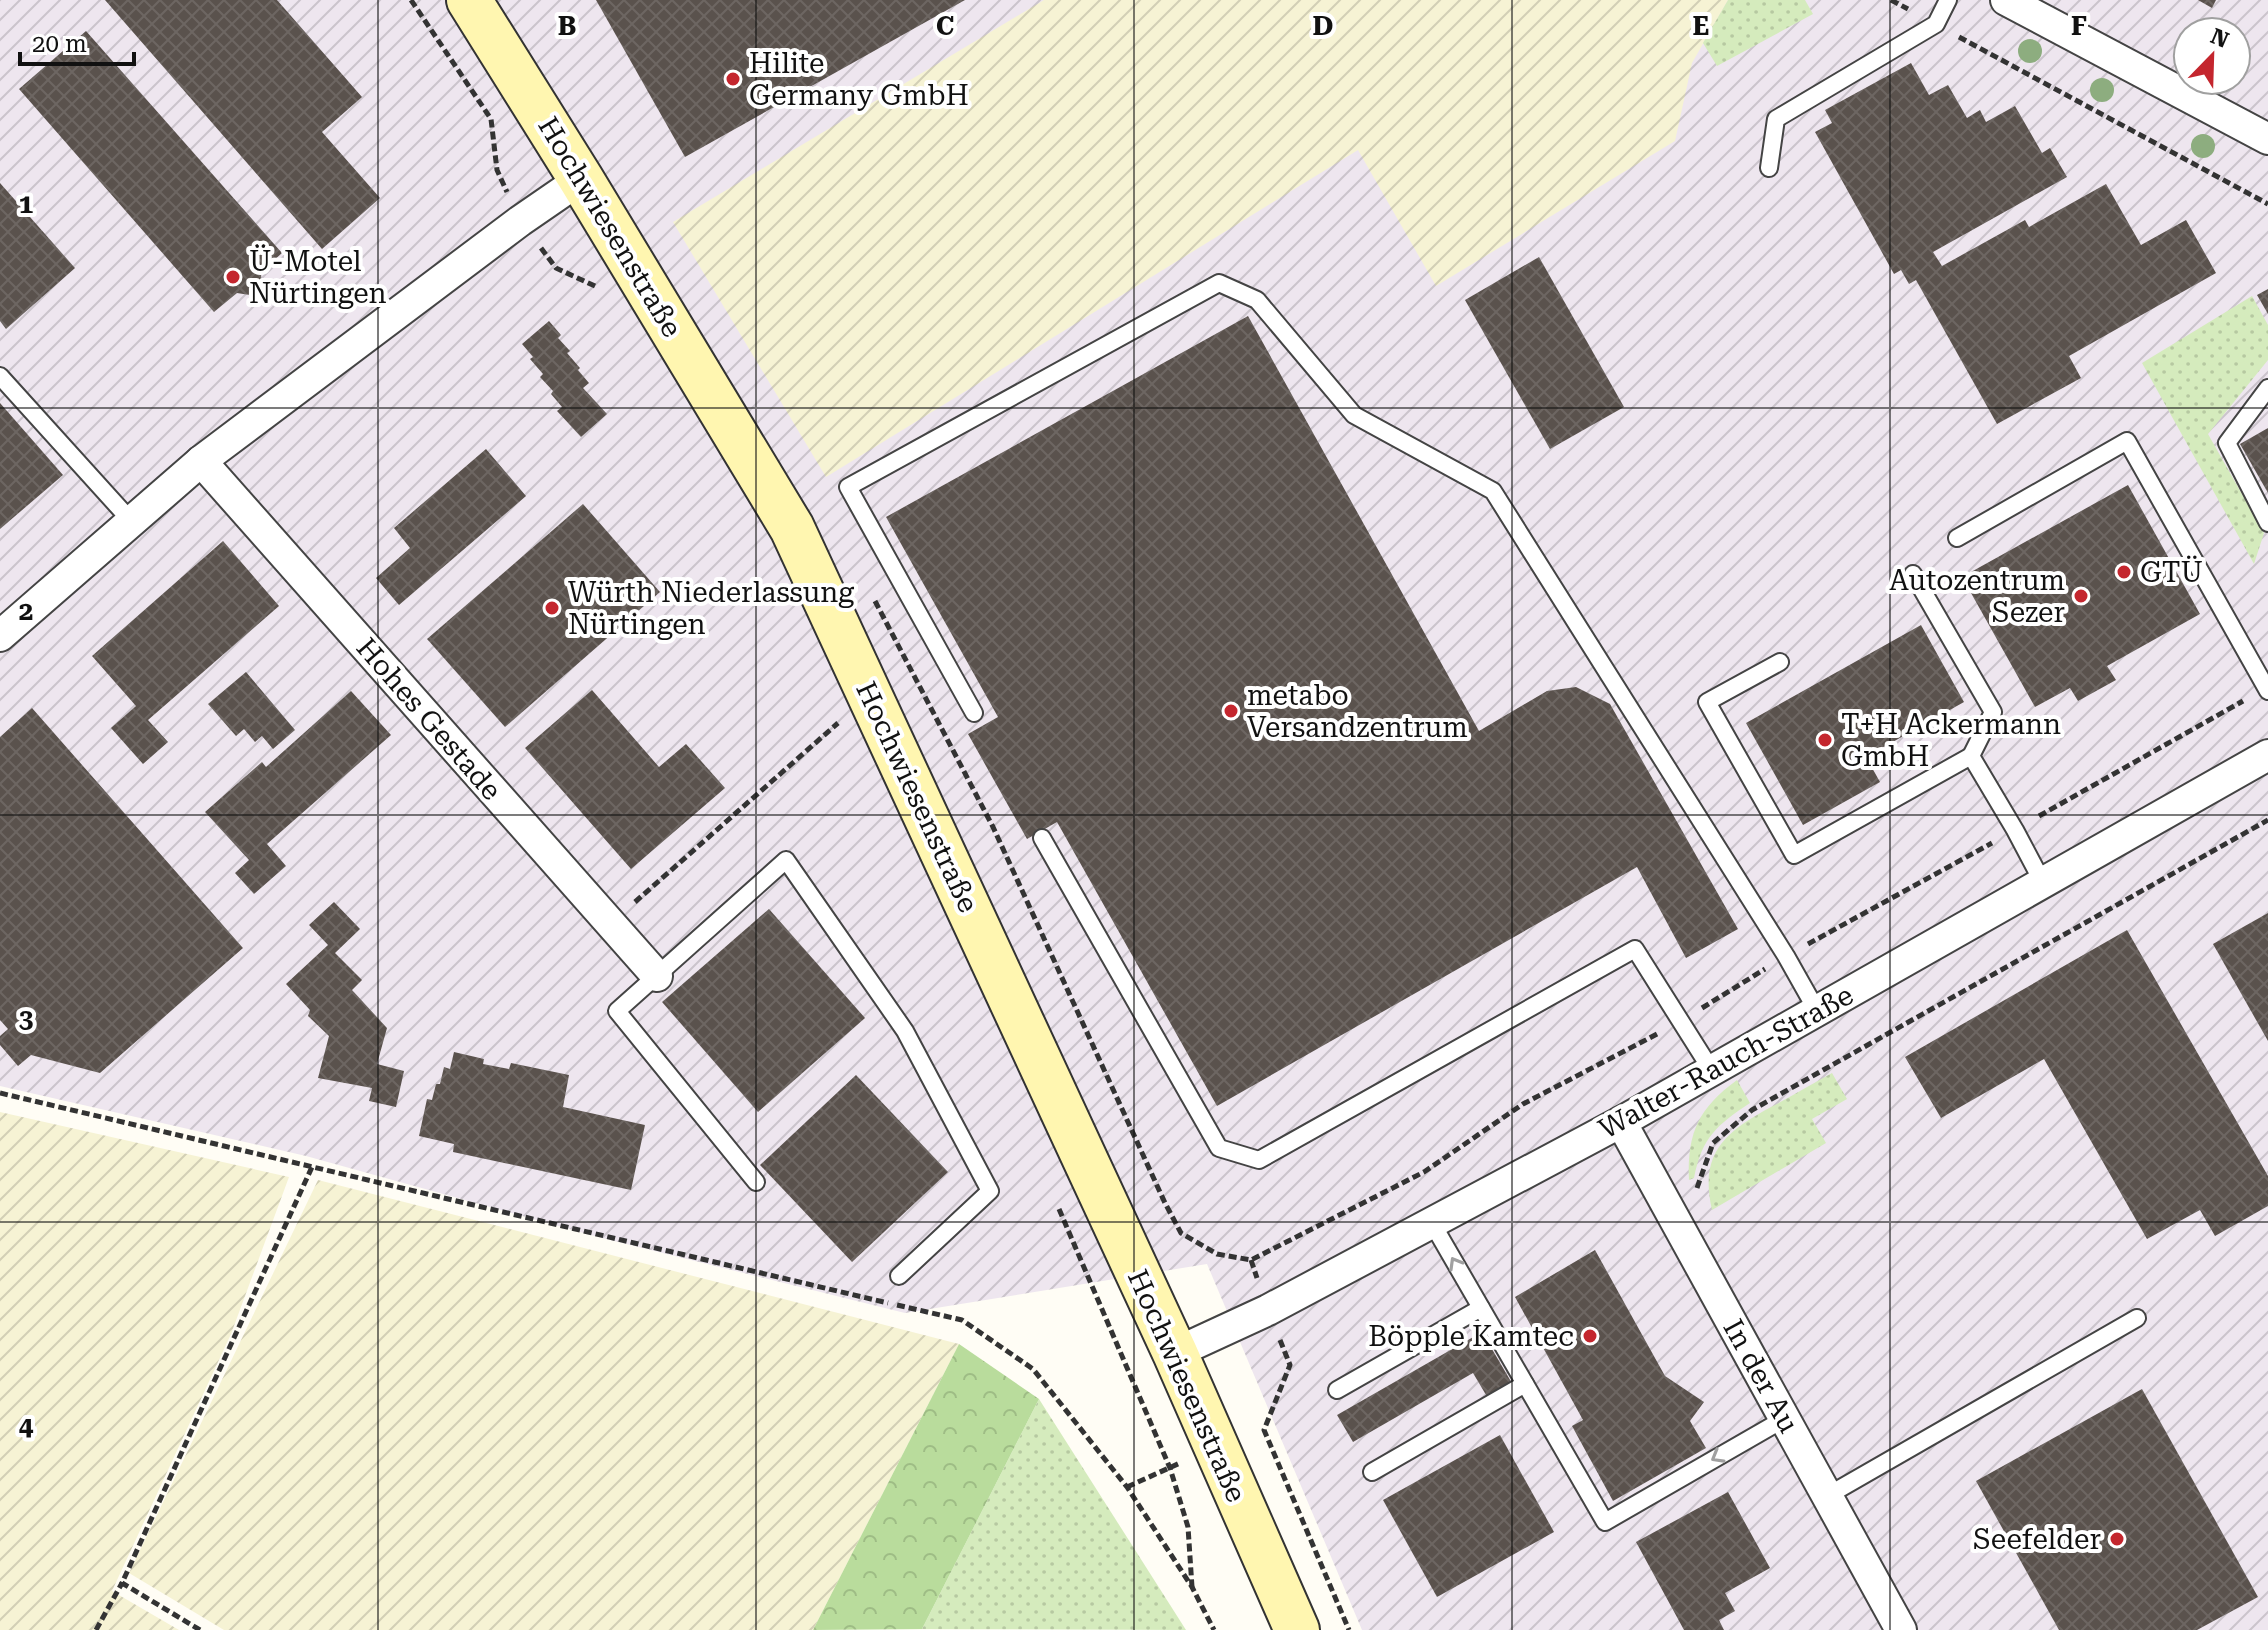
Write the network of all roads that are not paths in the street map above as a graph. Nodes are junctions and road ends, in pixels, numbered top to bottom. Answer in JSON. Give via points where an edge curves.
{"nodes":[{"id":1,"x":469,"y":0,"type":"edge"},
{"id":2,"x":1948,"y":0,"type":"edge"},
{"id":3,"x":2006,"y":0,"type":"edge"},
{"id":4,"x":2268,"y":139,"type":"edge"},
{"id":5,"x":1769,"y":168,"type":"dead end"},
{"id":6,"x":581,"y":179,"type":"junction"},
{"id":7,"x":0,"y":376,"type":"edge"},
{"id":8,"x":2268,"y":388,"type":"edge"},
{"id":9,"x":201,"y":461,"type":"junction"},
{"id":10,"x":132,"y":522,"type":"junction"},
{"id":11,"x":2268,"y":523,"type":"edge"},
{"id":12,"x":1957,"y":538,"type":"dead end"},
{"id":13,"x":1913,"y":574,"type":"dead end"},
{"id":14,"x":0,"y":636,"type":"edge"},
{"id":15,"x":1780,"y":662,"type":"dead end"},
{"id":16,"x":2267,"y":690,"type":"edge"},
{"id":17,"x":974,"y":713,"type":"dead end"},
{"id":18,"x":2268,"y":755,"type":"edge"},
{"id":19,"x":1971,"y":756,"type":"junction"},
{"id":20,"x":1042,"y":838,"type":"dead end"},
{"id":21,"x":2043,"y":883,"type":"junction"},
{"id":22,"x":657,"y":976,"type":"junction"},
{"id":23,"x":1817,"y":1011,"type":"junction"},
{"id":24,"x":1712,"y":1071,"type":"junction"},
{"id":25,"x":1621,"y":1122,"type":"junction"},
{"id":26,"x":756,"y":1182,"type":"dead end"},
{"id":27,"x":1432,"y":1223,"type":"junction"},
{"id":28,"x":899,"y":1276,"type":"dead end"},
{"id":29,"x":1481,"y":1308,"type":"junction"},
{"id":30,"x":2137,"y":1318,"type":"dead end"},
{"id":31,"x":1175,"y":1353,"type":"junction"},
{"id":32,"x":1525,"y":1384,"type":"junction"},
{"id":33,"x":1337,"y":1390,"type":"dead end"},
{"id":34,"x":1784,"y":1419,"type":"junction"},
{"id":35,"x":1372,"y":1472,"type":"dead end"},
{"id":36,"x":1827,"y":1496,"type":"junction"},
{"id":37,"x":1297,"y":1630,"type":"edge"},
{"id":38,"x":1901,"y":1630,"type":"edge"}],
"edges":[{"from":1,"to":6,"type":"street","name":"Hochwiesenstraße"},
{"from":2,"to":5,"type":"lane","via":[[1936,24],[1776,119]]},
{"from":3,"to":4,"type":"street"},
{"from":6,"to":9,"type":"street"},
{"from":6,"to":31,"type":"street","name":"Hochwiesenstraße","via":[[792,528]]},
{"from":7,"to":10,"type":"lane"},
{"from":8,"to":11,"type":"lane","via":[[2227,443]]},
{"from":9,"to":10,"type":"street"},
{"from":9,"to":22,"type":"street","name":"Hohes Gestade"},
{"from":10,"to":14,"type":"street"},
{"from":12,"to":16,"type":"lane","via":[[2127,441]]},
{"from":13,"to":19,"type":"lane","via":[[1993,712]]},
{"from":15,"to":19,"type":"lane","via":[[1707,702],[1794,855]]},
{"from":17,"to":23,"type":"lane","via":[[848,487],[1219,283],[1257,300],[1354,415],[1493,491]]},
{"from":18,"to":21,"type":"street","name":"Walter-Rauch-Straße"},
{"from":19,"to":21,"type":"lane"},
{"from":20,"to":24,"type":"lane","via":[[1219,1148],[1259,1160],[1635,949]]},
{"from":21,"to":23,"type":"street","name":"Walter-Rauch-Straße"},
{"from":22,"to":26,"type":"lane","via":[[617,1011]]},
{"from":22,"to":28,"type":"lane","via":[[786,860],[905,1031],[990,1191]]},
{"from":23,"to":24,"type":"street","name":"Walter-Rauch-Straße"},
{"from":24,"to":25,"type":"street","name":"Walter-Rauch-Straße"},
{"from":25,"to":27,"type":"street","name":"Walter-Rauch-Straße"},
{"from":25,"to":34,"type":"street","name":"In der Au"},
{"from":29,"to":27,"type":"lane","one_way":true},
{"from":27,"to":31,"type":"street","name":"Walter-Rauch-Straße"},
{"from":29,"to":32,"type":"lane"},
{"from":29,"to":33,"type":"lane"},
{"from":30,"to":36,"type":"lane"},
{"from":31,"to":37,"type":"street","name":"Hochwiesenstraße"},
{"from":34,"to":32,"type":"lane","one_way":true,"via":[[1605,1522]]},
{"from":32,"to":35,"type":"lane"},
{"from":34,"to":36,"type":"street","name":"In der Au"},
{"from":36,"to":38,"type":"street","name":"In der Au"}]}
